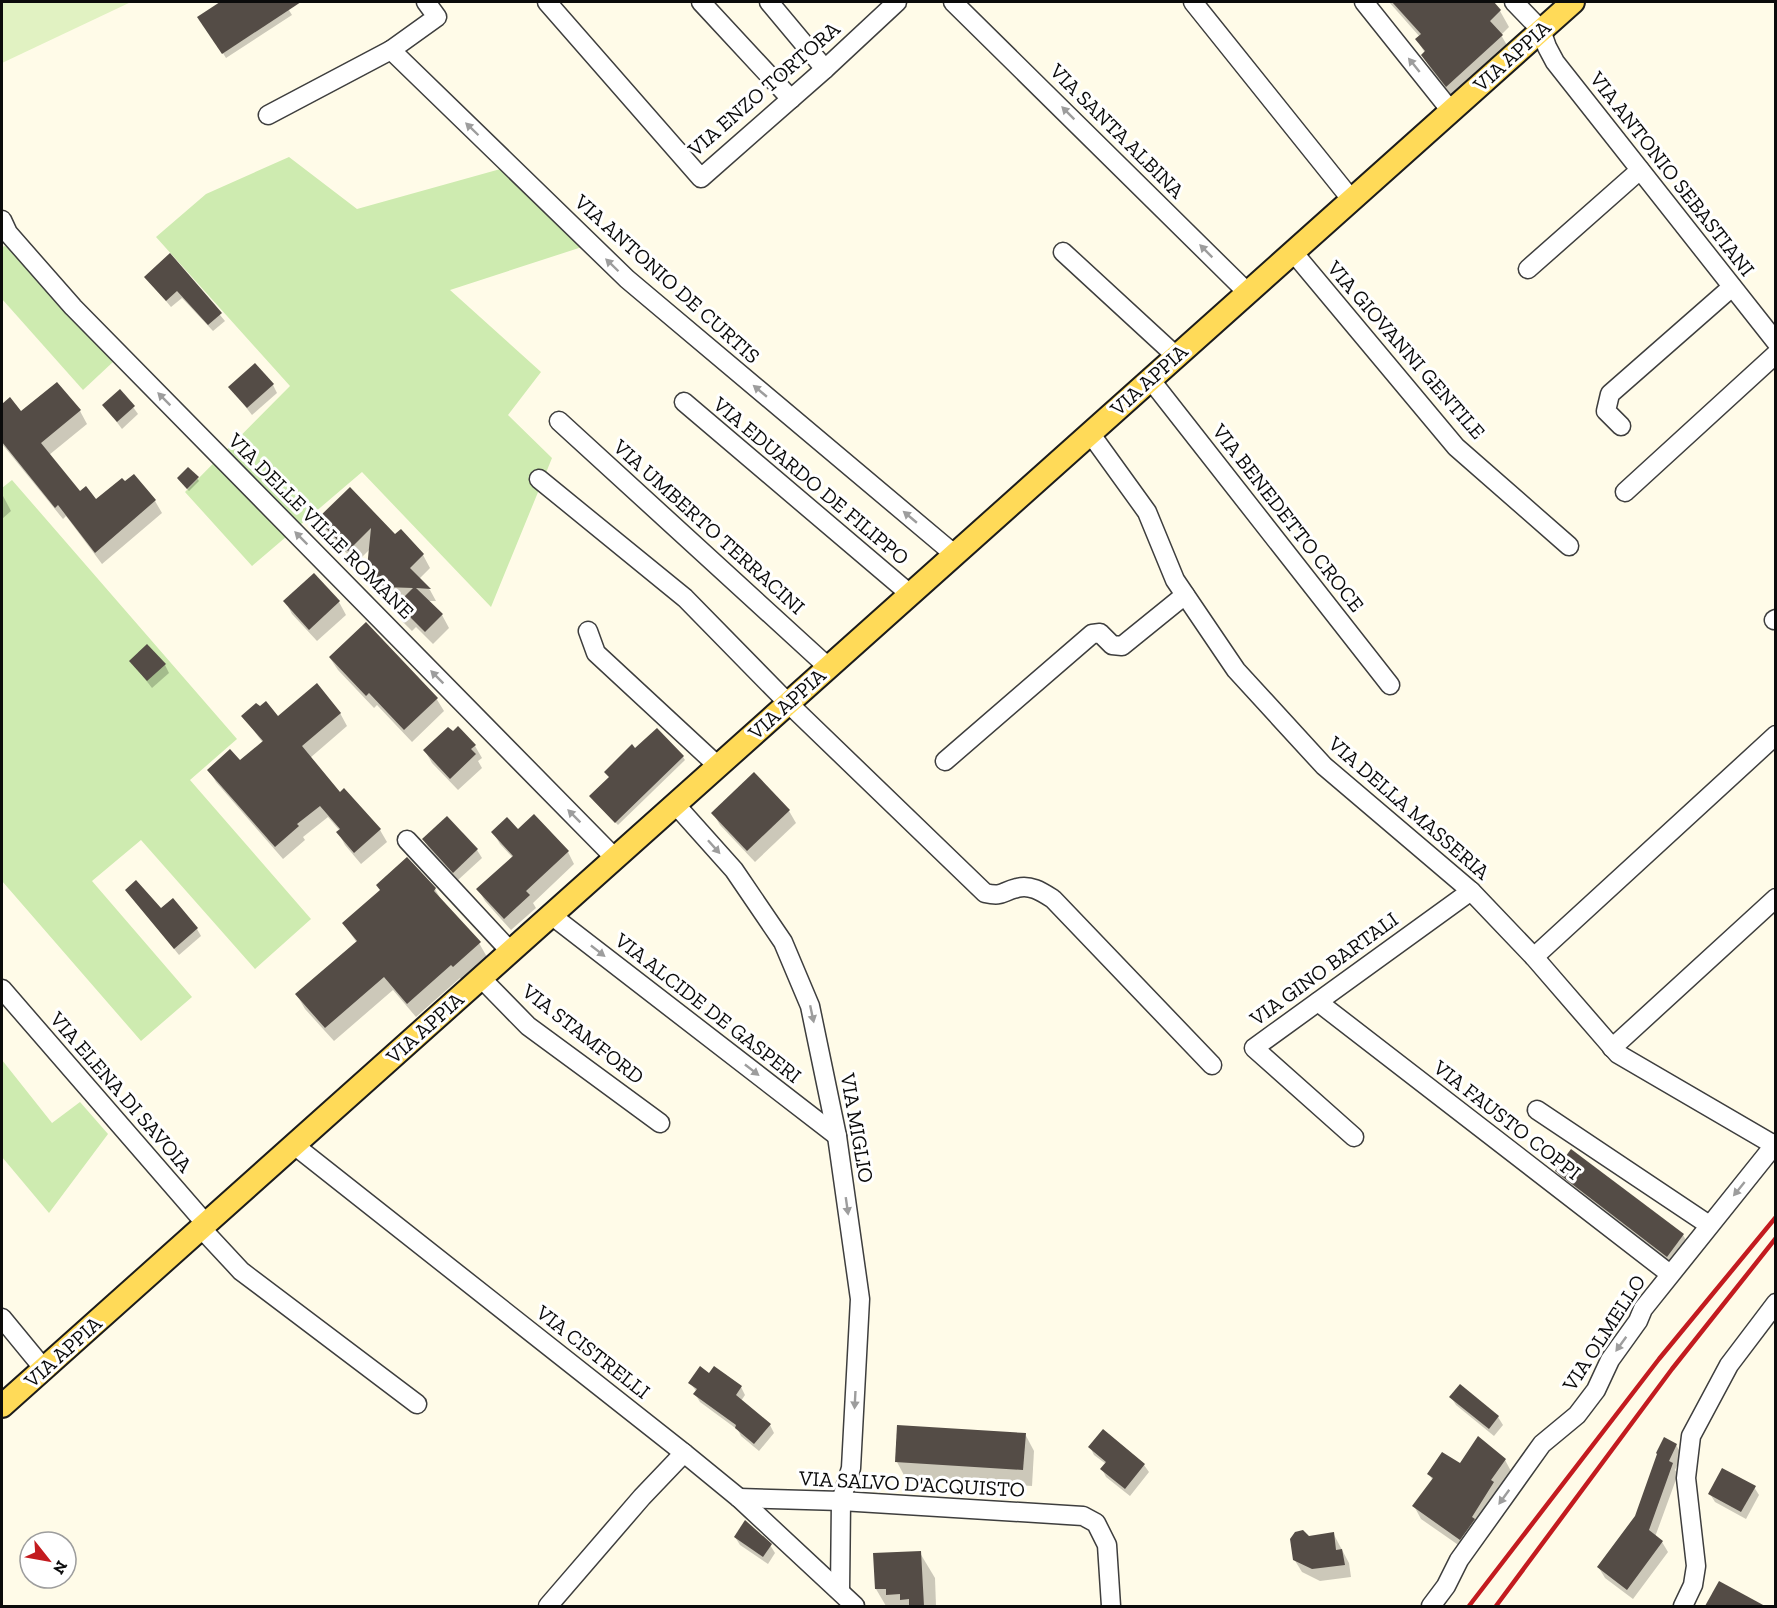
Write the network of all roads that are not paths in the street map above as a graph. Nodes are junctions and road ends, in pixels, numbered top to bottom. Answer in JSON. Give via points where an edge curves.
{"nodes":[{"id":1,"x":426,"y":2,"type":"edge"},
{"id":2,"x":547,"y":2,"type":"edge"},
{"id":3,"x":701,"y":2,"type":"edge"},
{"id":4,"x":769,"y":2,"type":"edge"},
{"id":5,"x":897,"y":2,"type":"edge"},
{"id":6,"x":953,"y":2,"type":"edge"},
{"id":7,"x":1193,"y":2,"type":"edge"},
{"id":8,"x":1364,"y":2,"type":"edge"},
{"id":9,"x":1514,"y":2,"type":"edge"},
{"id":10,"x":1573,"y":2,"type":"edge"},
{"id":11,"x":1541,"y":30,"type":"junction"},
{"id":12,"x":391,"y":50,"type":"junction"},
{"id":13,"x":825,"y":69,"type":"junction"},
{"id":14,"x":791,"y":99,"type":"junction"},
{"id":15,"x":1450,"y":111,"type":"junction"},
{"id":16,"x":268,"y":115,"type":"dead end"},
{"id":17,"x":1640,"y":170,"type":"junction"},
{"id":18,"x":1351,"y":199,"type":"junction"},
{"id":19,"x":4,"y":230,"type":"edge"},
{"id":20,"x":1063,"y":252,"type":"dead end"},
{"id":21,"x":1293,"y":252,"type":"junction"},
{"id":22,"x":1528,"y":269,"type":"dead end"},
{"id":23,"x":1732,"y":287,"type":"junction"},
{"id":24,"x":1247,"y":292,"type":"junction"},
{"id":25,"x":1776,"y":342,"type":"edge"},
{"id":26,"x":1776,"y":354,"type":"edge"},
{"id":27,"x":1176,"y":356,"type":"junction"},
{"id":28,"x":1150,"y":379,"type":"junction"},
{"id":29,"x":684,"y":402,"type":"dead end"},
{"id":30,"x":559,"y":421,"type":"dead end"},
{"id":31,"x":1621,"y":426,"type":"dead end"},
{"id":32,"x":1090,"y":433,"type":"junction"},
{"id":33,"x":539,"y":479,"type":"dead end"},
{"id":34,"x":1625,"y":492,"type":"dead end"},
{"id":35,"x":1569,"y":546,"type":"dead end"},
{"id":36,"x":954,"y":554,"type":"junction"},
{"id":37,"x":910,"y":594,"type":"junction"},
{"id":38,"x":1185,"y":595,"type":"junction"},
{"id":39,"x":588,"y":632,"type":"dead end"},
{"id":40,"x":828,"y":667,"type":"junction"},
{"id":41,"x":1390,"y":685,"type":"dead end"},
{"id":42,"x":788,"y":704,"type":"junction"},
{"id":43,"x":1776,"y":735,"type":"edge"},
{"id":44,"x":945,"y":761,"type":"dead end"},
{"id":45,"x":718,"y":766,"type":"junction"},
{"id":46,"x":675,"y":804,"type":"junction"},
{"id":47,"x":407,"y":840,"type":"dead end"},
{"id":48,"x":615,"y":858,"type":"junction"},
{"id":49,"x":1471,"y":891,"type":"junction"},
{"id":50,"x":1776,"y":898,"type":"edge"},
{"id":51,"x":551,"y":915,"type":"junction"},
{"id":52,"x":510,"y":951,"type":"junction"},
{"id":53,"x":1534,"y":957,"type":"junction"},
{"id":54,"x":481,"y":978,"type":"junction"},
{"id":55,"x":2,"y":989,"type":"edge"},
{"id":56,"x":1318,"y":1002,"type":"junction"},
{"id":57,"x":1612,"y":1048,"type":"junction"},
{"id":58,"x":1212,"y":1065,"type":"dead end"},
{"id":59,"x":1537,"y":1110,"type":"dead end"},
{"id":60,"x":660,"y":1123,"type":"dead end"},
{"id":61,"x":837,"y":1136,"type":"junction"},
{"id":62,"x":1354,"y":1137,"type":"dead end"},
{"id":63,"x":1775,"y":1144,"type":"edge"},
{"id":64,"x":294,"y":1145,"type":"junction"},
{"id":65,"x":203,"y":1226,"type":"junction"},
{"id":66,"x":1709,"y":1226,"type":"junction"},
{"id":67,"x":1670,"y":1274,"type":"junction"},
{"id":68,"x":1776,"y":1303,"type":"edge"},
{"id":69,"x":2,"y":1318,"type":"edge"},
{"id":70,"x":44,"y":1369,"type":"junction"},
{"id":71,"x":417,"y":1404,"type":"dead end"},
{"id":72,"x":2,"y":1407,"type":"edge"},
{"id":73,"x":684,"y":1453,"type":"junction"},
{"id":74,"x":739,"y":1498,"type":"junction"},
{"id":75,"x":841,"y":1501,"type":"junction"},
{"id":76,"x":840,"y":1591,"type":"junction"},
{"id":77,"x":548,"y":1606,"type":"edge"},
{"id":78,"x":855,"y":1606,"type":"edge"},
{"id":79,"x":1111,"y":1606,"type":"edge"},
{"id":80,"x":1431,"y":1606,"type":"edge"},
{"id":81,"x":1683,"y":1606,"type":"edge"}],
"edges":[{"from":1,"to":12,"type":"street","via":[[437,17]]},
{"from":2,"to":14,"type":"street","name":"VIA ENZO TORTORA","via":[[701,178]]},
{"from":3,"to":14,"type":"street"},
{"from":4,"to":13,"type":"street"},
{"from":5,"to":13,"type":"street","name":"VIA ENZO TORTORA"},
{"from":24,"to":6,"type":"street","name":"VIA SANTA ALBINA","one_way":true},
{"from":7,"to":18,"type":"street"},
{"from":15,"to":8,"type":"street","one_way":true},
{"from":9,"to":11,"type":"street","name":"VIA ANTONIO SEBASTIANI"},
{"from":10,"to":11,"type":"main road","name":"VIA APPIA"},
{"from":11,"to":15,"type":"main road","name":"VIA APPIA"},
{"from":11,"to":17,"type":"street","name":"VIA ANTONIO SEBASTIANI","via":[[1556,62]]},
{"from":12,"to":16,"type":"street"},
{"from":36,"to":12,"type":"street","name":"VIA ANTONIO DE CURTIS","one_way":true,"via":[[627,279]]},
{"from":13,"to":14,"type":"street","name":"VIA ENZO TORTORA"},
{"from":15,"to":18,"type":"main road","name":"VIA APPIA"},
{"from":17,"to":22,"type":"street"},
{"from":17,"to":23,"type":"street","name":"VIA ANTONIO SEBASTIANI"},
{"from":18,"to":21,"type":"main road","name":"VIA APPIA"},
{"from":48,"to":19,"type":"street","name":"VIA DELLE VILLE ROMANE","one_way":true,"via":[[81,316]]},
{"from":20,"to":27,"type":"street"},
{"from":21,"to":24,"type":"main road","name":"VIA APPIA"},
{"from":21,"to":35,"type":"street","name":"VIA GIOVANNI GENTILE","via":[[1456,447]]},
{"from":23,"to":25,"type":"street","name":"VIA ANTONIO SEBASTIANI"},
{"from":23,"to":31,"type":"street","via":[[1610,394],[1606,411]]},
{"from":24,"to":27,"type":"main road","name":"VIA APPIA"},
{"from":26,"to":34,"type":"street"},
{"from":27,"to":28,"type":"main road","name":"VIA APPIA"},
{"from":28,"to":32,"type":"main road","name":"VIA APPIA"},
{"from":28,"to":41,"type":"street","name":"VIA BENEDETTO CROCE"},
{"from":29,"to":37,"type":"street","name":"VIA EDUARDO DE FILIPPO"},
{"from":30,"to":40,"type":"street","name":"VIA UMBERTO TERRACINI"},
{"from":32,"to":36,"type":"main road","name":"VIA APPIA"},
{"from":32,"to":38,"type":"street","name":"VIA DELLA MASSERIA","via":[[1147,512]]},
{"from":33,"to":42,"type":"street","via":[[685,598]]},
{"from":36,"to":37,"type":"main road","name":"VIA APPIA"},
{"from":37,"to":40,"type":"main road","name":"VIA APPIA"},
{"from":38,"to":44,"type":"street","via":[[1122,646],[1112,645],[1100,633],[1092,634]]},
{"from":38,"to":49,"type":"street","name":"VIA DELLA MASSERIA","via":[[1236,670],[1324,766]]},
{"from":39,"to":45,"type":"street","via":[[596,653]]},
{"from":40,"to":42,"type":"main road","name":"VIA APPIA"},
{"from":42,"to":45,"type":"main road","name":"VIA APPIA"},
{"from":42,"to":58,"type":"street","via":[[985,893],[998,896],[1018,887],[1034,888],[1053,899]]},
{"from":43,"to":53,"type":"street"},
{"from":45,"to":46,"type":"main road","name":"VIA APPIA"},
{"from":46,"to":48,"type":"main road","name":"VIA APPIA"},
{"from":46,"to":61,"type":"street","name":"VIA MIGLIO","one_way":true,"via":[[734,870],[783,942],[810,1005]]},
{"from":47,"to":52,"type":"street"},
{"from":48,"to":51,"type":"main road","name":"VIA APPIA"},
{"from":49,"to":53,"type":"street","name":"VIA DELLA MASSERIA"},
{"from":49,"to":56,"type":"street","name":"VIA GINO BARTALI"},
{"from":50,"to":57,"type":"street"},
{"from":51,"to":52,"type":"main road","name":"VIA APPIA"},
{"from":51,"to":61,"type":"street","name":"VIA ALCIDE DE GASPERI","one_way":true},
{"from":52,"to":54,"type":"main road","name":"VIA APPIA"},
{"from":53,"to":57,"type":"street","name":"VIA DELLA MASSERIA"},
{"from":54,"to":60,"type":"street","name":"VIA STAMFORD","via":[[528,1026]]},
{"from":54,"to":64,"type":"main road","name":"VIA APPIA"},
{"from":55,"to":65,"type":"street","name":"VIA ELENA DI SAVOIA"},
{"from":56,"to":62,"type":"street","name":"VIA GINO BARTALI","via":[[1254,1048]]},
{"from":56,"to":67,"type":"street","name":"VIA FAUSTO COPPI"},
{"from":57,"to":63,"type":"street","name":"VIA DELLA MASSERIA"},
{"from":59,"to":66,"type":"street"},
{"from":61,"to":75,"type":"street","name":"VIA MIGLIO","one_way":true,"via":[[860,1299],[851,1468]]},
{"from":63,"to":66,"type":"street","name":"VIA OLMELLO","one_way":true},
{"from":64,"to":65,"type":"main road","name":"VIA APPIA"},
{"from":64,"to":73,"type":"street","name":"VIA CISTRELLI"},
{"from":65,"to":70,"type":"main road","name":"VIA APPIA"},
{"from":65,"to":71,"type":"street","name":"VIA ELENA DI SAVOIA","via":[[241,1271]]},
{"from":66,"to":67,"type":"street","name":"VIA OLMELLO"},
{"from":67,"to":80,"type":"street","name":"VIA OLMELLO","one_way":true,"via":[[1610,1360],[1596,1390],[1577,1415],[1542,1444]]},
{"from":68,"to":81,"type":"street","via":[[1729,1365],[1691,1436],[1686,1478],[1696,1566],[1694,1585]]},
{"from":69,"to":70,"type":"street"},
{"from":70,"to":72,"type":"main road","name":"VIA APPIA"},
{"from":73,"to":74,"type":"street","name":"VIA CISTRELLI"},
{"from":73,"to":77,"type":"street"},
{"from":74,"to":75,"type":"street","name":"VIA SALVO D'ACQUISTO"},
{"from":74,"to":76,"type":"street","name":"VIA CISTRELLI"},
{"from":75,"to":76,"type":"street","name":"VIA MIGLIO"},
{"from":75,"to":79,"type":"street","name":"VIA SALVO D'ACQUISTO","via":[[1083,1516],[1096,1523],[1107,1545]]},
{"from":76,"to":78,"type":"street","name":"VIA CISTRELLI"}]}
